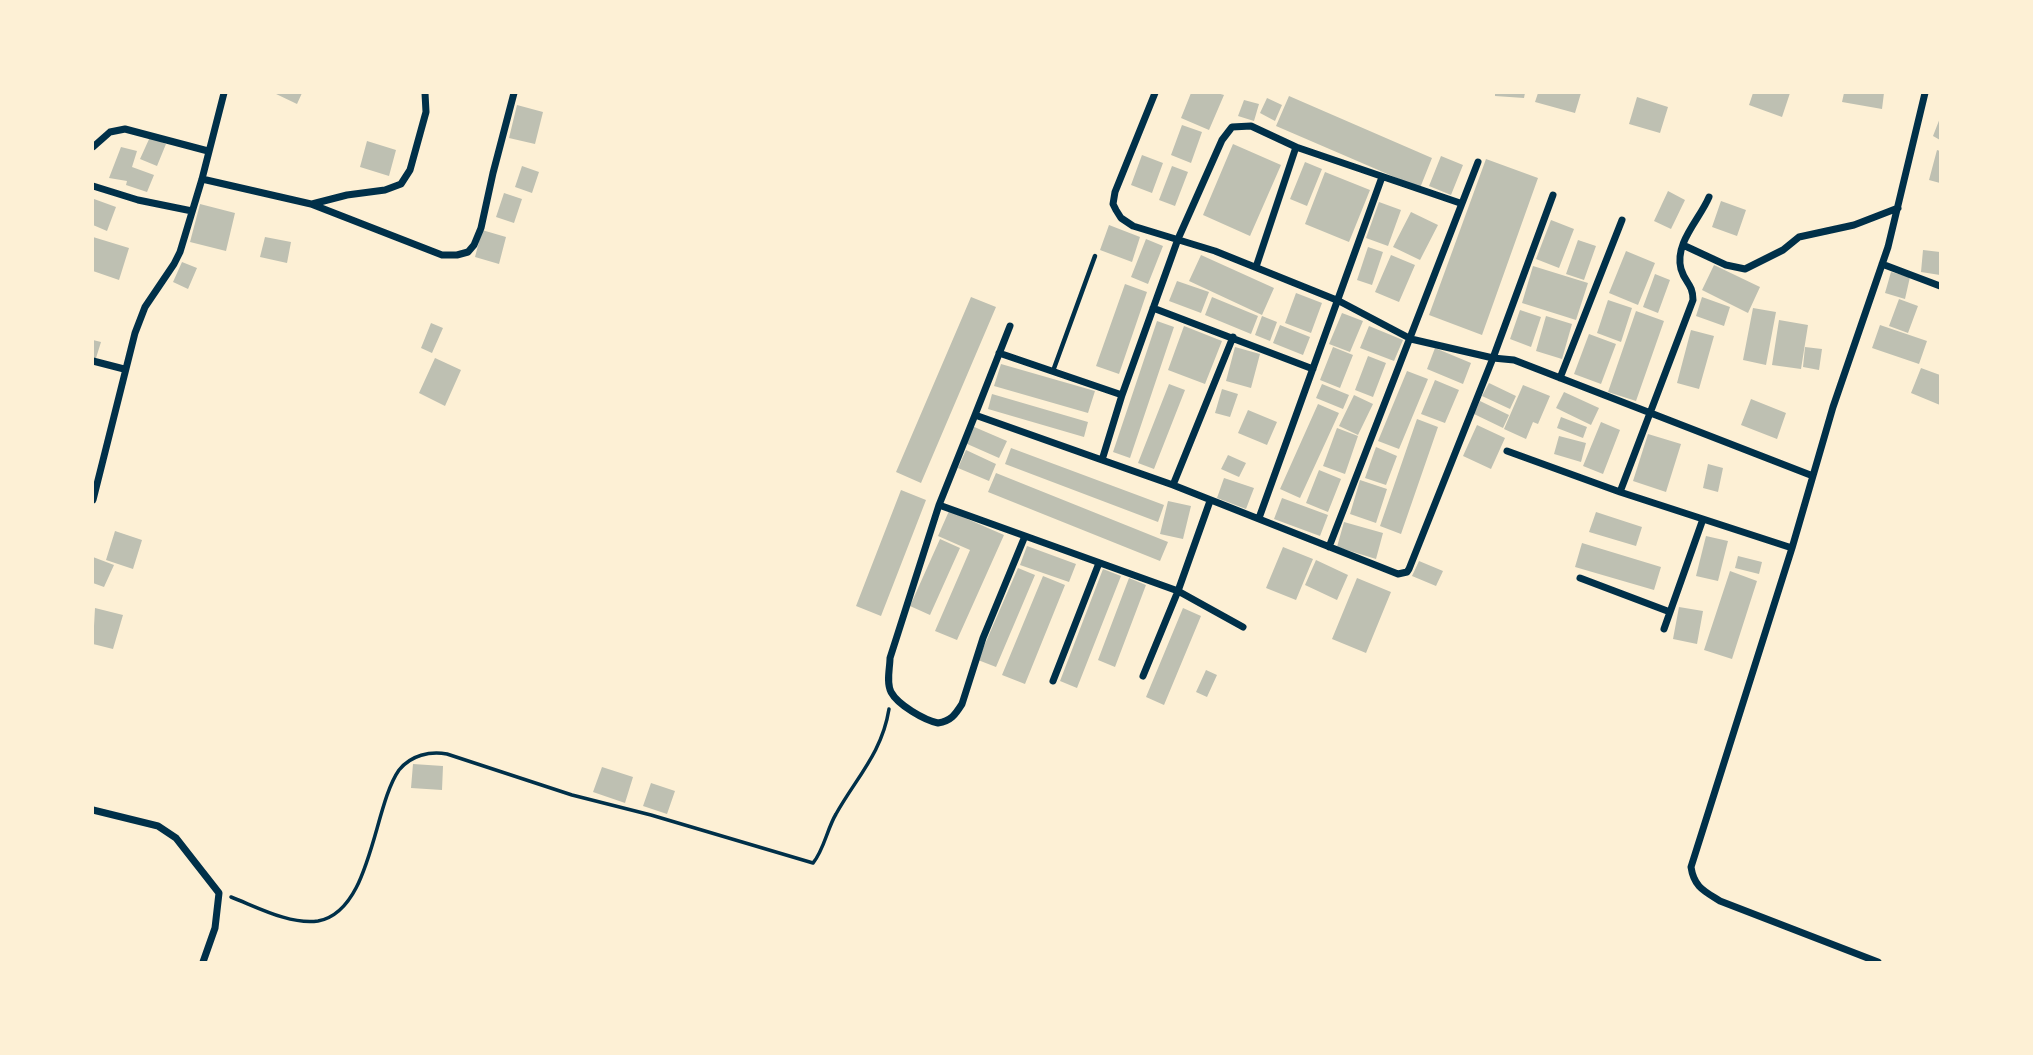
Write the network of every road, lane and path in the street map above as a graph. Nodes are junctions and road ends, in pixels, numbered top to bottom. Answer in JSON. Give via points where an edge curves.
{"nodes":[{"id":1,"x":224,"y":93,"type":"edge"},
{"id":2,"x":425,"y":93,"type":"edge"},
{"id":3,"x":514,"y":93,"type":"edge"},
{"id":4,"x":1155,"y":93,"type":"edge"},
{"id":5,"x":1924,"y":93,"type":"edge"},
{"id":6,"x":93,"y":147,"type":"edge"},
{"id":7,"x":1296,"y":147,"type":"junction"},
{"id":8,"x":208,"y":151,"type":"junction"},
{"id":9,"x":1478,"y":162,"type":"dead end"},
{"id":10,"x":1382,"y":177,"type":"junction"},
{"id":11,"x":202,"y":179,"type":"junction"},
{"id":12,"x":93,"y":186,"type":"edge"},
{"id":13,"x":1553,"y":195,"type":"dead end"},
{"id":14,"x":1709,"y":197,"type":"dead end"},
{"id":15,"x":1460,"y":203,"type":"junction"},
{"id":16,"x":312,"y":204,"type":"junction"},
{"id":17,"x":1898,"y":208,"type":"junction"},
{"id":18,"x":192,"y":211,"type":"junction"},
{"id":19,"x":1622,"y":220,"type":"dead end"},
{"id":20,"x":1178,"y":239,"type":"junction"},
{"id":21,"x":1683,"y":245,"type":"junction"},
{"id":22,"x":1095,"y":256,"type":"dead end"},
{"id":23,"x":1882,"y":264,"type":"junction"},
{"id":24,"x":1256,"y":267,"type":"junction"},
{"id":25,"x":1940,"y":286,"type":"edge"},
{"id":26,"x":1339,"y":301,"type":"junction"},
{"id":27,"x":1153,"y":308,"type":"junction"},
{"id":28,"x":1010,"y":326,"type":"dead end"},
{"id":29,"x":1233,"y":337,"type":"junction"},
{"id":30,"x":1411,"y":339,"type":"junction"},
{"id":31,"x":999,"y":353,"type":"junction"},
{"id":32,"x":1493,"y":358,"type":"junction"},
{"id":33,"x":93,"y":361,"type":"edge"},
{"id":34,"x":124,"y":369,"type":"junction"},
{"id":35,"x":1313,"y":369,"type":"junction"},
{"id":36,"x":1053,"y":372,"type":"junction"},
{"id":37,"x":1560,"y":378,"type":"junction"},
{"id":38,"x":1122,"y":395,"type":"junction"},
{"id":39,"x":1649,"y":412,"type":"junction"},
{"id":40,"x":975,"y":415,"type":"junction"},
{"id":41,"x":1507,"y":451,"type":"dead end"},
{"id":42,"x":1102,"y":460,"type":"junction"},
{"id":43,"x":1813,"y":475,"type":"junction"},
{"id":44,"x":1173,"y":485,"type":"junction"},
{"id":45,"x":1620,"y":492,"type":"junction"},
{"id":46,"x":93,"y":500,"type":"edge"},
{"id":47,"x":1210,"y":501,"type":"junction"},
{"id":48,"x":939,"y":505,"type":"junction"},
{"id":49,"x":1259,"y":519,"type":"junction"},
{"id":50,"x":1703,"y":519,"type":"junction"},
{"id":51,"x":1025,"y":537,"type":"junction"},
{"id":52,"x":1329,"y":547,"type":"junction"},
{"id":53,"x":1792,"y":548,"type":"junction"},
{"id":54,"x":1099,"y":563,"type":"junction"},
{"id":55,"x":1580,"y":578,"type":"dead end"},
{"id":56,"x":1178,"y":591,"type":"junction"},
{"id":57,"x":1670,"y":612,"type":"junction"},
{"id":58,"x":1243,"y":627,"type":"dead end"},
{"id":59,"x":1664,"y":629,"type":"dead end"},
{"id":60,"x":1143,"y":676,"type":"dead end"},
{"id":61,"x":1053,"y":681,"type":"dead end"},
{"id":62,"x":891,"y":692,"type":"junction"},
{"id":63,"x":93,"y":810,"type":"edge"},
{"id":64,"x":219,"y":893,"type":"junction"},
{"id":65,"x":203,"y":962,"type":"edge"},
{"id":66,"x":1878,"y":962,"type":"edge"}],
"edges":[{"from":1,"to":8,"type":"street"},
{"from":2,"to":16,"type":"street","via":[[425,112],[410,170],[401,184]]},
{"from":3,"to":16,"type":"street","via":[[481,228],[468,251],[442,255]]},
{"from":4,"to":20,"type":"street","via":[[1113,204],[1133,226]]},
{"from":5,"to":17,"type":"street"},
{"from":6,"to":8,"type":"street","via":[[110,132],[125,129]]},
{"from":7,"to":10,"type":"street"},
{"from":7,"to":20,"type":"street","via":[[1251,126],[1232,127]]},
{"from":7,"to":24,"type":"street"},
{"from":8,"to":11,"type":"street"},
{"from":9,"to":15,"type":"street"},
{"from":10,"to":15,"type":"street"},
{"from":10,"to":26,"type":"street"},
{"from":11,"to":16,"type":"street"},
{"from":11,"to":18,"type":"street"},
{"from":12,"to":18,"type":"street"},
{"from":13,"to":32,"type":"street"},
{"from":14,"to":21,"type":"street"},
{"from":15,"to":30,"type":"street"},
{"from":17,"to":21,"type":"street","via":[[1854,225],[1798,237],[1745,269]]},
{"from":17,"to":23,"type":"street"},
{"from":18,"to":34,"type":"street","via":[[174,264],[145,307]]},
{"from":19,"to":37,"type":"street"},
{"from":20,"to":24,"type":"street"},
{"from":20,"to":27,"type":"street"},
{"from":21,"to":39,"type":"street","via":[[1681,268],[1693,290],[1693,300]]},
{"from":22,"to":36,"type":"lane"},
{"from":23,"to":25,"type":"street"},
{"from":23,"to":43,"type":"street"},
{"from":24,"to":26,"type":"street"},
{"from":26,"to":30,"type":"street"},
{"from":26,"to":35,"type":"street"},
{"from":27,"to":29,"type":"street"},
{"from":27,"to":38,"type":"street"},
{"from":28,"to":31,"type":"street"},
{"from":29,"to":35,"type":"street"},
{"from":29,"to":44,"type":"street"},
{"from":30,"to":32,"type":"street"},
{"from":30,"to":52,"type":"street"},
{"from":31,"to":36,"type":"street"},
{"from":31,"to":40,"type":"street"},
{"from":32,"to":37,"type":"street","via":[[1514,360]]},
{"from":32,"to":52,"type":"street","via":[[1407,572],[1391,573]]},
{"from":33,"to":34,"type":"street"},
{"from":34,"to":46,"type":"street"},
{"from":35,"to":49,"type":"street"},
{"from":36,"to":38,"type":"street"},
{"from":37,"to":39,"type":"street"},
{"from":38,"to":42,"type":"street"},
{"from":39,"to":43,"type":"street"},
{"from":39,"to":45,"type":"street"},
{"from":40,"to":42,"type":"street"},
{"from":40,"to":48,"type":"street"},
{"from":41,"to":45,"type":"street"},
{"from":42,"to":44,"type":"street"},
{"from":43,"to":53,"type":"street"},
{"from":44,"to":47,"type":"street"},
{"from":45,"to":50,"type":"street"},
{"from":47,"to":49,"type":"street"},
{"from":47,"to":56,"type":"street"},
{"from":48,"to":51,"type":"street"},
{"from":48,"to":62,"type":"street","via":[[892,649]]},
{"from":49,"to":52,"type":"street"},
{"from":50,"to":53,"type":"street"},
{"from":50,"to":57,"type":"street"},
{"from":51,"to":54,"type":"street"},
{"from":51,"to":62,"type":"street","via":[[983,638],[962,704],[952,719],[929,721]]},
{"from":53,"to":66,"type":"street","via":[[1695,851],[1692,876],[1699,889],[1720,901]]},
{"from":54,"to":56,"type":"street"},
{"from":54,"to":61,"type":"street"},
{"from":55,"to":57,"type":"street"},
{"from":56,"to":58,"type":"street"},
{"from":56,"to":60,"type":"street"},
{"from":57,"to":59,"type":"street"},
{"from":62,"to":64,"type":"path","via":[[882,736],[813,863],[433,751],[400,770],[360,880],[334,915],[305,922]]},
{"from":63,"to":64,"type":"street","via":[[158,827],[176,838]]},
{"from":64,"to":65,"type":"street","via":[[215,928]]}]}
